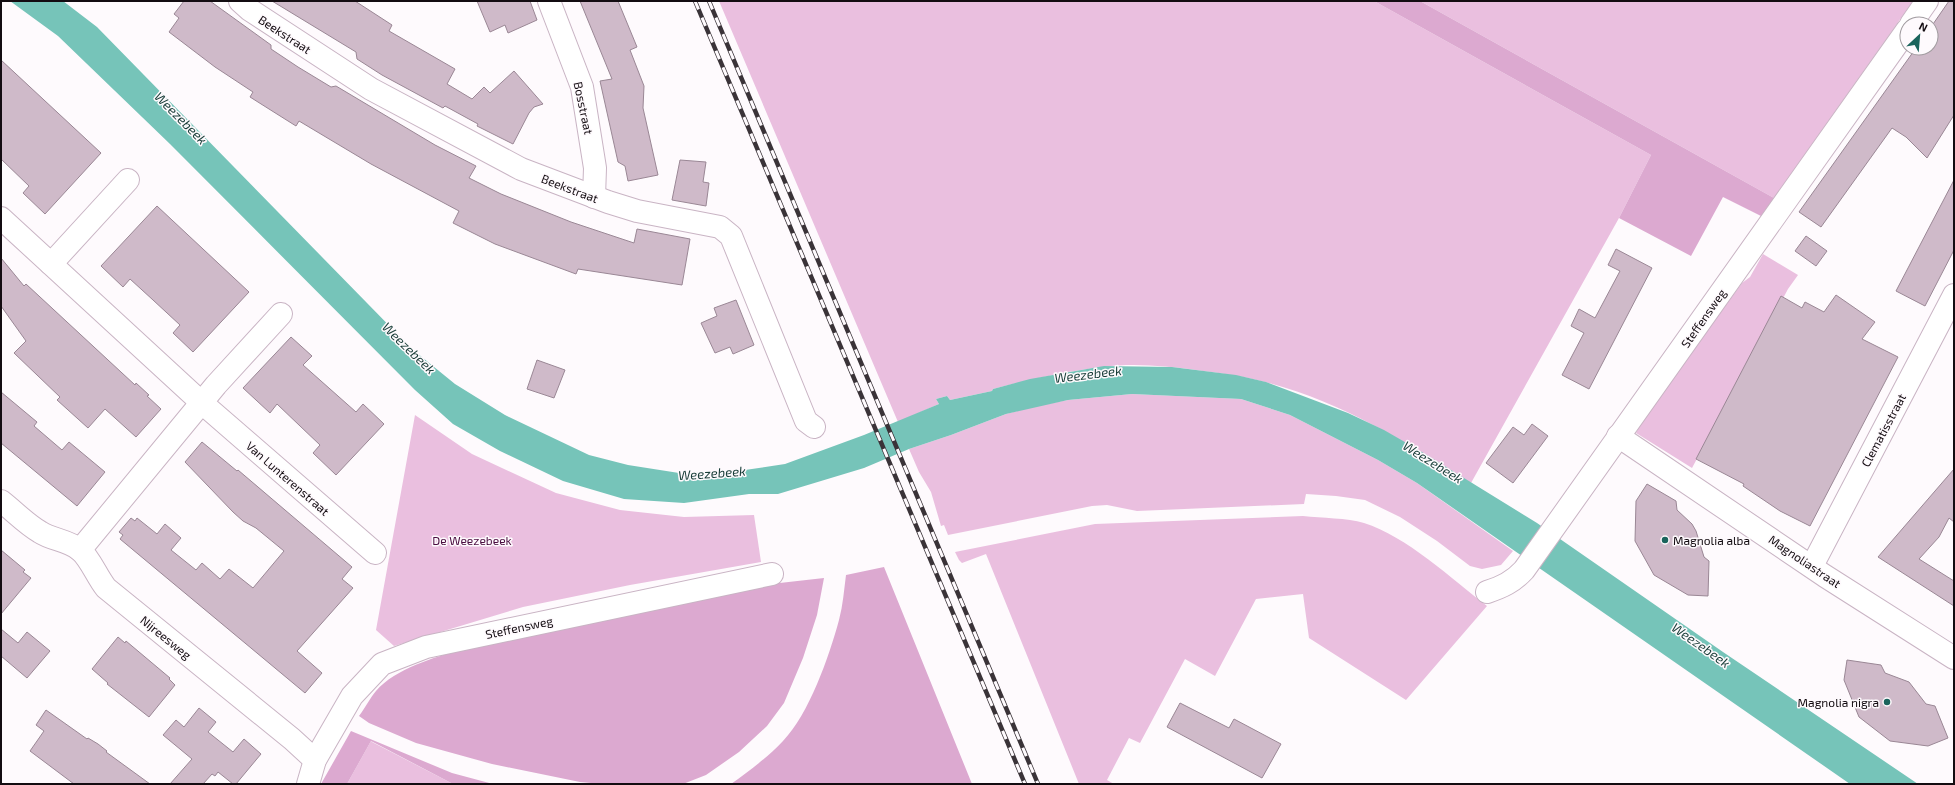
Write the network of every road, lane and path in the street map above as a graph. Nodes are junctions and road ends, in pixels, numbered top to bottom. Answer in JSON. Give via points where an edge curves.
{"nodes":[{"id":1,"x":240,"y":1,"type":"edge"},
{"id":2,"x":549,"y":1,"type":"edge"},
{"id":3,"x":1927,"y":1,"type":"edge"},
{"id":4,"x":1917,"y":16,"type":"edge"},
{"id":5,"x":1899,"y":41,"type":"edge"},
{"id":6,"x":128,"y":180,"type":"dead end"},
{"id":7,"x":594,"y":197,"type":"junction"},
{"id":8,"x":1,"y":218,"type":"edge"},
{"id":9,"x":51,"y":264,"type":"junction"},
{"id":10,"x":1954,"y":295,"type":"edge"},
{"id":11,"x":281,"y":314,"type":"dead end"},
{"id":12,"x":202,"y":403,"type":"junction"},
{"id":13,"x":814,"y":427,"type":"dead end"},
{"id":14,"x":1618,"y":436,"type":"junction"},
{"id":15,"x":1,"y":501,"type":"edge"},
{"id":16,"x":80,"y":550,"type":"junction"},
{"id":17,"x":375,"y":553,"type":"dead end"},
{"id":18,"x":1812,"y":566,"type":"junction"},
{"id":19,"x":772,"y":574,"type":"dead end"},
{"id":20,"x":1487,"y":592,"type":"dead end"},
{"id":21,"x":1954,"y":658,"type":"edge"},
{"id":22,"x":315,"y":760,"type":"junction"},
{"id":23,"x":308,"y":784,"type":"edge"}],
"edges":[{"from":1,"to":7,"type":"street","name":"Beekstraat","via":[[371,88],[521,169]]},
{"from":2,"to":7,"type":"street","name":"Bosstraat","via":[[582,87],[596,168]]},
{"from":3,"to":4,"type":"street"},
{"from":5,"to":14,"type":"street","name":"Steffensweg"},
{"from":6,"to":9,"type":"street"},
{"from":7,"to":13,"type":"street","name":"Beekstraat","via":[[637,211],[720,227],[731,236],[806,421]]},
{"from":8,"to":9,"type":"street","name":"Van Lunterenstraat"},
{"from":9,"to":12,"type":"street","name":"Van Lunterenstraat"},
{"from":10,"to":18,"type":"street","name":"Clematisstraat"},
{"from":11,"to":12,"type":"street"},
{"from":12,"to":16,"type":"street"},
{"from":12,"to":17,"type":"street","name":"Van Lunterenstraat"},
{"from":14,"to":18,"type":"street","name":"Magnoliastraat"},
{"from":14,"to":20,"type":"street","name":"Steffensweg","via":[[1524,570],[1506,585]]},
{"from":15,"to":16,"type":"street","name":"Nijreesweg","via":[[40,532],[53,539],[68,542]]},
{"from":16,"to":22,"type":"street","name":"Nijreesweg","via":[[106,588]]},
{"from":18,"to":21,"type":"street","name":"Magnoliastraat"},
{"from":19,"to":22,"type":"street","name":"Steffensweg","via":[[426,647],[382,664],[352,696]]},
{"from":22,"to":23,"type":"street"}]}
